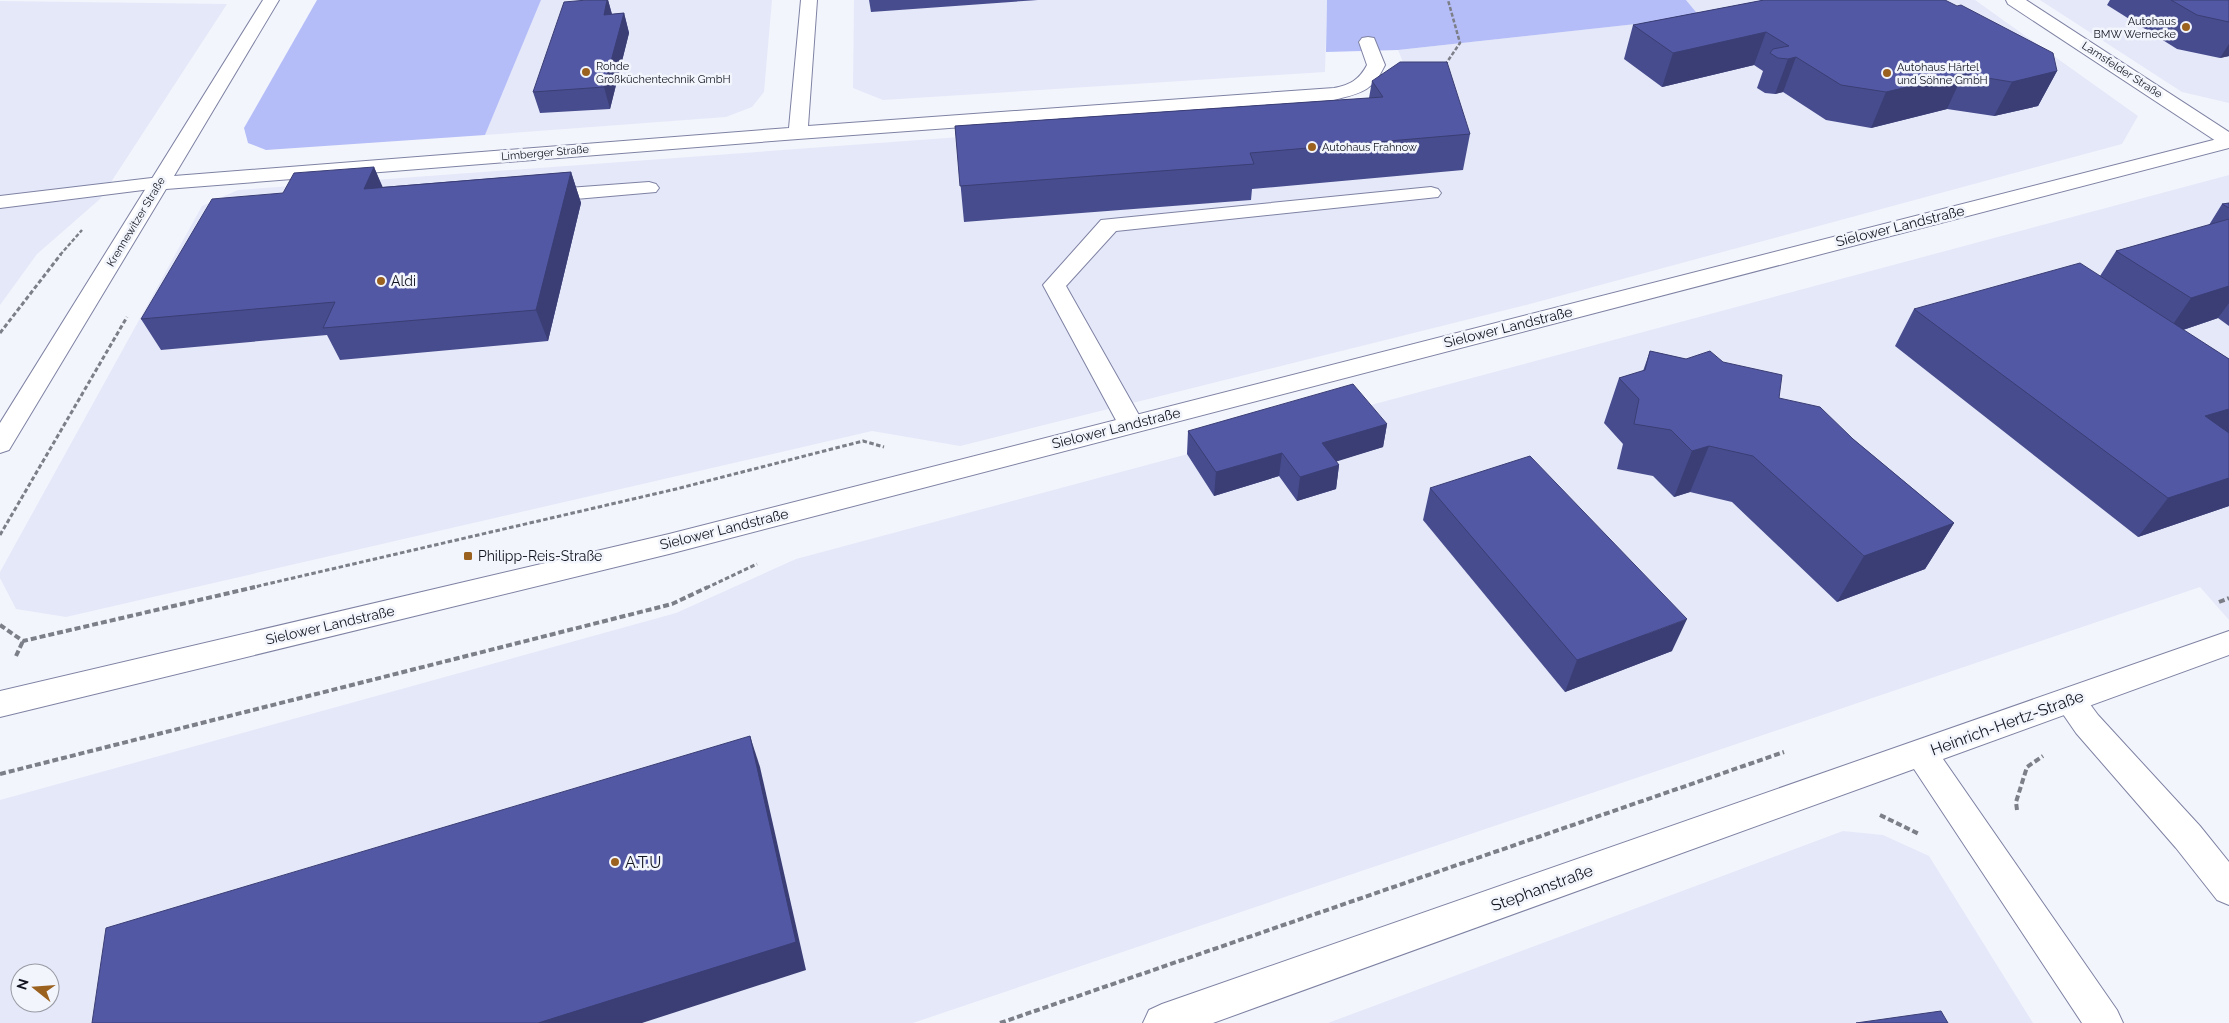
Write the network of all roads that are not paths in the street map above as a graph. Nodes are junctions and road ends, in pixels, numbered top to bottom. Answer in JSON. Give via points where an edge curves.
{"nodes":[{"id":1,"x":271,"y":0,"type":"edge"},
{"id":2,"x":809,"y":0,"type":"edge"},
{"id":3,"x":2014,"y":0,"type":"edge"},
{"id":4,"x":1368,"y":42,"type":"dead end"},
{"id":5,"x":798,"y":133,"type":"junction"},
{"id":6,"x":2229,"y":141,"type":"edge"},
{"id":7,"x":160,"y":183,"type":"junction"},
{"id":8,"x":649,"y":188,"type":"dead end"},
{"id":9,"x":1431,"y":193,"type":"dead end"},
{"id":10,"x":521,"y":197,"type":"edge"},
{"id":11,"x":0,"y":202,"type":"edge"},
{"id":12,"x":1131,"y":424,"type":"junction"},
{"id":13,"x":0,"y":444,"type":"edge"},
{"id":14,"x":2229,"y":643,"type":"edge"},
{"id":15,"x":0,"y":704,"type":"edge"},
{"id":16,"x":2079,"y":713,"type":"junction"},
{"id":17,"x":1922,"y":754,"type":"junction"},
{"id":18,"x":2229,"y":889,"type":"edge"},
{"id":19,"x":1162,"y":1023,"type":"edge"},
{"id":20,"x":2104,"y":1023,"type":"edge"}],
"edges":[{"from":1,"to":7,"type":"street","name":"Krennewitzer Straße"},
{"from":2,"to":5,"type":"street"},
{"from":3,"to":6,"type":"street","name":"Lamsfelder Straße"},
{"from":4,"to":5,"type":"street","name":"Limberger Straße","via":[[1376,65],[1368,81],[1360,88],[1334,94]]},
{"from":5,"to":7,"type":"street","name":"Limberger Straße"},
{"from":6,"to":12,"type":"street","name":"Sielower Landstraße"},
{"from":7,"to":11,"type":"street","name":"Limberger Straße"},
{"from":7,"to":13,"type":"street","name":"Krennewitzer Straße"},
{"from":8,"to":10,"type":"street"},
{"from":9,"to":12,"type":"street","via":[[1109,225],[1054,285]]},
{"from":12,"to":15,"type":"street","name":"Sielower Landstraße","via":[[659,546]]},
{"from":14,"to":16,"type":"street","name":"Heinrich-Hertz-Straße"},
{"from":16,"to":17,"type":"street","name":"Heinrich-Hertz-Straße"},
{"from":16,"to":18,"type":"street","via":[[2188,837]]},
{"from":17,"to":19,"type":"street","name":"Stephanstraße"},
{"from":17,"to":20,"type":"street","name":"Heinrich-Hertz-Straße"}]}
